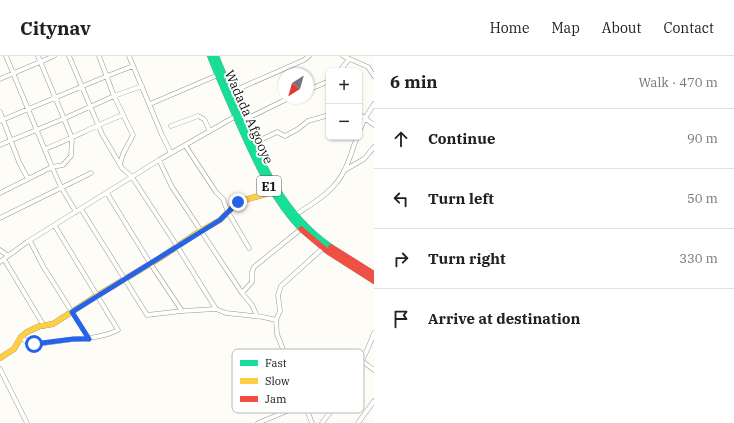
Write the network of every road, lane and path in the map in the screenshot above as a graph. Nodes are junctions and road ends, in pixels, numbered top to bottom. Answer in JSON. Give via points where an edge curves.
{"nodes":[{"id":1,"x":6,"y":56,"type":"edge"},
{"id":2,"x":38,"y":56,"type":"edge"},
{"id":3,"x":54,"y":56,"type":"edge"},
{"id":4,"x":69,"y":56,"type":"edge"},
{"id":5,"x":99,"y":56,"type":"edge"},
{"id":6,"x":129,"y":56,"type":"edge"},
{"id":7,"x":210,"y":56,"type":"edge"},
{"id":8,"x":216,"y":56,"type":"edge"},
{"id":9,"x":309,"y":56,"type":"edge"},
{"id":10,"x":343,"y":56,"type":"edge"},
{"id":11,"x":349,"y":59,"type":"junction"},
{"id":12,"x":41,"y":63,"type":"junction"},
{"id":13,"x":134,"y":66,"type":"junction"},
{"id":14,"x":342,"y":68,"type":"edge"},
{"id":15,"x":14,"y":73,"type":"junction"},
{"id":16,"x":218,"y":75,"type":"junction"},
{"id":17,"x":107,"y":76,"type":"junction"},
{"id":18,"x":374,"y":76,"type":"edge"},
{"id":19,"x":0,"y":79,"type":"edge"},
{"id":20,"x":326,"y":82,"type":"edge"},
{"id":21,"x":142,"y":86,"type":"junction"},
{"id":22,"x":82,"y":87,"type":"junction"},
{"id":23,"x":314,"y":87,"type":"edge"},
{"id":24,"x":231,"y":92,"type":"junction"},
{"id":25,"x":114,"y":96,"type":"junction"},
{"id":26,"x":55,"y":99,"type":"junction"},
{"id":27,"x":278,"y":103,"type":"edge"},
{"id":28,"x":150,"y":104,"type":"junction"},
{"id":29,"x":374,"y":104,"type":"edge"},
{"id":30,"x":90,"y":107,"type":"junction"},
{"id":31,"x":28,"y":110,"type":"junction"},
{"id":32,"x":0,"y":112,"type":"edge"},
{"id":33,"x":123,"y":115,"type":"junction"},
{"id":34,"x":236,"y":116,"type":"junction"},
{"id":35,"x":326,"y":116,"type":"edge"},
{"id":36,"x":362,"y":116,"type":"edge"},
{"id":37,"x":365,"y":118,"type":"junction"},
{"id":38,"x":63,"y":119,"type":"junction"},
{"id":39,"x":2,"y":120,"type":"edge"},
{"id":40,"x":244,"y":120,"type":"junction"},
{"id":41,"x":98,"y":124,"type":"junction"},
{"id":42,"x":362,"y":125,"type":"edge"},
{"id":43,"x":374,"y":125,"type":"edge"},
{"id":44,"x":171,"y":126,"type":"dead end"},
{"id":45,"x":210,"y":130,"type":"junction"},
{"id":46,"x":36,"y":131,"type":"junction"},
{"id":47,"x":72,"y":138,"type":"junction"},
{"id":48,"x":356,"y":140,"type":"edge"},
{"id":49,"x":10,"y":141,"type":"junction"},
{"id":50,"x":254,"y":143,"type":"junction"},
{"id":51,"x":0,"y":145,"type":"edge"},
{"id":52,"x":185,"y":145,"type":"junction"},
{"id":53,"x":374,"y":147,"type":"edge"},
{"id":54,"x":45,"y":149,"type":"junction"},
{"id":55,"x":171,"y":153,"type":"junction"},
{"id":56,"x":159,"y":160,"type":"junction"},
{"id":57,"x":120,"y":164,"type":"junction"},
{"id":58,"x":52,"y":167,"type":"junction"},
{"id":59,"x":344,"y":170,"type":"junction"},
{"id":60,"x":91,"y":173,"type":"dead end"},
{"id":61,"x":132,"y":177,"type":"junction"},
{"id":62,"x":28,"y":179,"type":"junction"},
{"id":63,"x":61,"y":187,"type":"junction"},
{"id":64,"x":272,"y":192,"type":"junction"},
{"id":65,"x":0,"y":193,"type":"edge"},
{"id":66,"x":107,"y":193,"type":"junction"},
{"id":67,"x":81,"y":209,"type":"junction"},
{"id":68,"x":76,"y":212,"type":"junction"},
{"id":69,"x":228,"y":212,"type":"junction"},
{"id":70,"x":295,"y":215,"type":"junction"},
{"id":71,"x":0,"y":218,"type":"edge"},
{"id":72,"x":56,"y":226,"type":"junction"},
{"id":73,"x":301,"y":229,"type":"junction"},
{"id":74,"x":201,"y":231,"type":"junction"},
{"id":75,"x":30,"y":241,"type":"junction"},
{"id":76,"x":177,"y":246,"type":"junction"},
{"id":77,"x":249,"y":248,"type":"dead end"},
{"id":78,"x":323,"y":248,"type":"junction"},
{"id":79,"x":0,"y":250,"type":"edge"},
{"id":80,"x":6,"y":258,"type":"junction"},
{"id":81,"x":0,"y":262,"type":"edge"},
{"id":82,"x":150,"y":264,"type":"junction"},
{"id":83,"x":374,"y":274,"type":"edge"},
{"id":84,"x":125,"y":279,"type":"junction"},
{"id":85,"x":374,"y":281,"type":"edge"},
{"id":86,"x":242,"y":293,"type":"junction"},
{"id":87,"x":98,"y":295,"type":"junction"},
{"id":88,"x":216,"y":309,"type":"junction"},
{"id":89,"x":182,"y":311,"type":"junction"},
{"id":90,"x":72,"y":312,"type":"junction"},
{"id":91,"x":257,"y":316,"type":"junction"},
{"id":92,"x":276,"y":320,"type":"junction"},
{"id":93,"x":44,"y":326,"type":"junction"},
{"id":94,"x":374,"y":333,"type":"edge"},
{"id":95,"x":21,"y":337,"type":"junction"},
{"id":96,"x":89,"y":339,"type":"junction"},
{"id":97,"x":283,"y":349,"type":"edge"},
{"id":98,"x":364,"y":357,"type":"edge"},
{"id":99,"x":0,"y":358,"type":"edge"},
{"id":100,"x":364,"y":363,"type":"edge"},
{"id":101,"x":0,"y":369,"type":"edge"},
{"id":102,"x":374,"y":370,"type":"edge"},
{"id":103,"x":374,"y":401,"type":"edge"},
{"id":104,"x":283,"y":413,"type":"edge"},
{"id":105,"x":308,"y":413,"type":"edge"},
{"id":106,"x":330,"y":413,"type":"edge"},
{"id":107,"x":27,"y":423,"type":"edge"},
{"id":108,"x":260,"y":423,"type":"edge"},
{"id":109,"x":312,"y":423,"type":"edge"},
{"id":110,"x":322,"y":423,"type":"edge"},
{"id":111,"x":358,"y":423,"type":"edge"}],
"edges":[{"from":1,"to":15,"type":"street"},
{"from":2,"to":12,"type":"street"},
{"from":3,"to":12,"type":"street"},
{"from":4,"to":22,"type":"street"},
{"from":5,"to":17,"type":"street"},
{"from":6,"to":13,"type":"street"},
{"from":7,"to":16,"type":"main road","name":"Wadada Afgooye","number":"E1"},
{"from":8,"to":24,"type":"main road","name":"Wadada Afgooye","number":"E1"},
{"from":9,"to":24,"type":"street"},
{"from":10,"to":11,"type":"street"},
{"from":11,"to":14,"type":"street"},
{"from":11,"to":18,"type":"street","via":[[368,67]]},
{"from":12,"to":15,"type":"street"},
{"from":12,"to":26,"type":"street"},
{"from":13,"to":17,"type":"street"},
{"from":13,"to":21,"type":"street"},
{"from":15,"to":19,"type":"street"},
{"from":15,"to":31,"type":"street"},
{"from":16,"to":28,"type":"street"},
{"from":16,"to":34,"type":"main road","name":"Wadada Afgooye","number":"E1"},
{"from":17,"to":22,"type":"street"},
{"from":17,"to":25,"type":"street"},
{"from":20,"to":23,"type":"street"},
{"from":21,"to":25,"type":"street"},
{"from":21,"to":28,"type":"street"},
{"from":22,"to":26,"type":"street"},
{"from":22,"to":30,"type":"street"},
{"from":24,"to":40,"type":"main road","name":"Wadada Afgooye","number":"E1"},
{"from":25,"to":30,"type":"street"},
{"from":25,"to":33,"type":"street"},
{"from":26,"to":31,"type":"street"},
{"from":26,"to":38,"type":"street"},
{"from":27,"to":40,"type":"street"},
{"from":28,"to":55,"type":"street"},
{"from":29,"to":37,"type":"street"},
{"from":30,"to":38,"type":"street"},
{"from":30,"to":41,"type":"street"},
{"from":31,"to":39,"type":"street"},
{"from":31,"to":46,"type":"street"},
{"from":32,"to":39,"type":"street"},
{"from":33,"to":41,"type":"street"},
{"from":33,"to":57,"type":"street","via":[[133,135]]},
{"from":34,"to":45,"type":"street"},
{"from":34,"to":64,"type":"main road","name":"Wadada Afgooye","number":"E1"},
{"from":35,"to":50,"type":"street","via":[[308,121],[285,136],[277,132]]},
{"from":36,"to":37,"type":"street"},
{"from":37,"to":42,"type":"street"},
{"from":37,"to":43,"type":"street"},
{"from":38,"to":46,"type":"street"},
{"from":38,"to":47,"type":"street"},
{"from":39,"to":49,"type":"street"},
{"from":40,"to":50,"type":"main road","name":"Wadada Afgooye","number":"E1"},
{"from":41,"to":47,"type":"street"},
{"from":41,"to":57,"type":"street"},
{"from":44,"to":45,"type":"street","via":[[198,116],[204,119]]},
{"from":45,"to":52,"type":"street"},
{"from":46,"to":49,"type":"street"},
{"from":46,"to":54,"type":"street"},
{"from":47,"to":54,"type":"street"},
{"from":47,"to":58,"type":"street","via":[[69,158],[63,165]]},
{"from":48,"to":59,"type":"street"},
{"from":49,"to":51,"type":"street"},
{"from":49,"to":62,"type":"street"},
{"from":50,"to":70,"type":"main road","name":"Wadada Afgooye","number":"E1","via":[[272,182]]},
{"from":52,"to":55,"type":"street"},
{"from":52,"to":69,"type":"street","via":[[223,199]]},
{"from":53,"to":59,"type":"street","via":[[364,159]]},
{"from":54,"to":58,"type":"street"},
{"from":55,"to":56,"type":"street"},
{"from":56,"to":61,"type":"street"},
{"from":56,"to":74,"type":"street","via":[[172,187]]},
{"from":57,"to":61,"type":"street"},
{"from":58,"to":62,"type":"street"},
{"from":58,"to":63,"type":"street"},
{"from":59,"to":70,"type":"street","via":[[327,194]]},
{"from":60,"to":63,"type":"street"},
{"from":61,"to":66,"type":"street"},
{"from":61,"to":76,"type":"street"},
{"from":62,"to":65,"type":"street"},
{"from":63,"to":68,"type":"street"},
{"from":63,"to":71,"type":"street"},
{"from":64,"to":69,"type":"main road","via":[[238,202]]},
{"from":64,"to":73,"type":"main road","name":"Wadada Afgooye","number":"E1"},
{"from":66,"to":67,"type":"street"},
{"from":66,"to":82,"type":"street"},
{"from":67,"to":68,"type":"street"},
{"from":67,"to":84,"type":"street"},
{"from":68,"to":72,"type":"street"},
{"from":69,"to":74,"type":"main road"},
{"from":69,"to":77,"type":"street"},
{"from":70,"to":83,"type":"main road","name":"Wadada Afgooye","number":"E1","via":[[324,242]]},
{"from":72,"to":75,"type":"street"},
{"from":72,"to":87,"type":"street"},
{"from":73,"to":78,"type":"main road","name":"Wadada Afgooye","number":"E1"},
{"from":73,"to":86,"type":"street","via":[[254,267],[252,282]]},
{"from":74,"to":76,"type":"main road"},
{"from":74,"to":86,"type":"street"},
{"from":75,"to":80,"type":"street"},
{"from":75,"to":90,"type":"street"},
{"from":76,"to":82,"type":"main road"},
{"from":76,"to":88,"type":"street"},
{"from":78,"to":85,"type":"main road","name":"Wadada Afgooye","number":"E1"},
{"from":78,"to":92,"type":"street","via":[[281,286],[278,295],[280,311]]},
{"from":79,"to":80,"type":"street"},
{"from":80,"to":81,"type":"street"},
{"from":80,"to":93,"type":"street"},
{"from":82,"to":84,"type":"main road"},
{"from":82,"to":89,"type":"street"},
{"from":84,"to":87,"type":"main road"},
{"from":84,"to":89,"type":"street","via":[[147,315]]},
{"from":86,"to":91,"type":"street"},
{"from":87,"to":90,"type":"main road"},
{"from":87,"to":96,"type":"street","via":[[118,330]]},
{"from":88,"to":89,"type":"street"},
{"from":88,"to":91,"type":"street","via":[[226,314]]},
{"from":90,"to":93,"type":"main road","via":[[53,324]]},
{"from":90,"to":96,"type":"street"},
{"from":91,"to":92,"type":"street"},
{"from":92,"to":97,"type":"street","via":[[277,334]]},
{"from":93,"to":95,"type":"main road","via":[[30,330]]},
{"from":94,"to":98,"type":"street"},
{"from":95,"to":96,"type":"street","via":[[34,344]]},
{"from":95,"to":99,"type":"main road","via":[[14,349]]},
{"from":100,"to":102,"type":"street"},
{"from":101,"to":107,"type":"street"},
{"from":103,"to":111,"type":"street"},
{"from":104,"to":108,"type":"street"},
{"from":105,"to":109,"type":"street"},
{"from":106,"to":110,"type":"street"}]}
